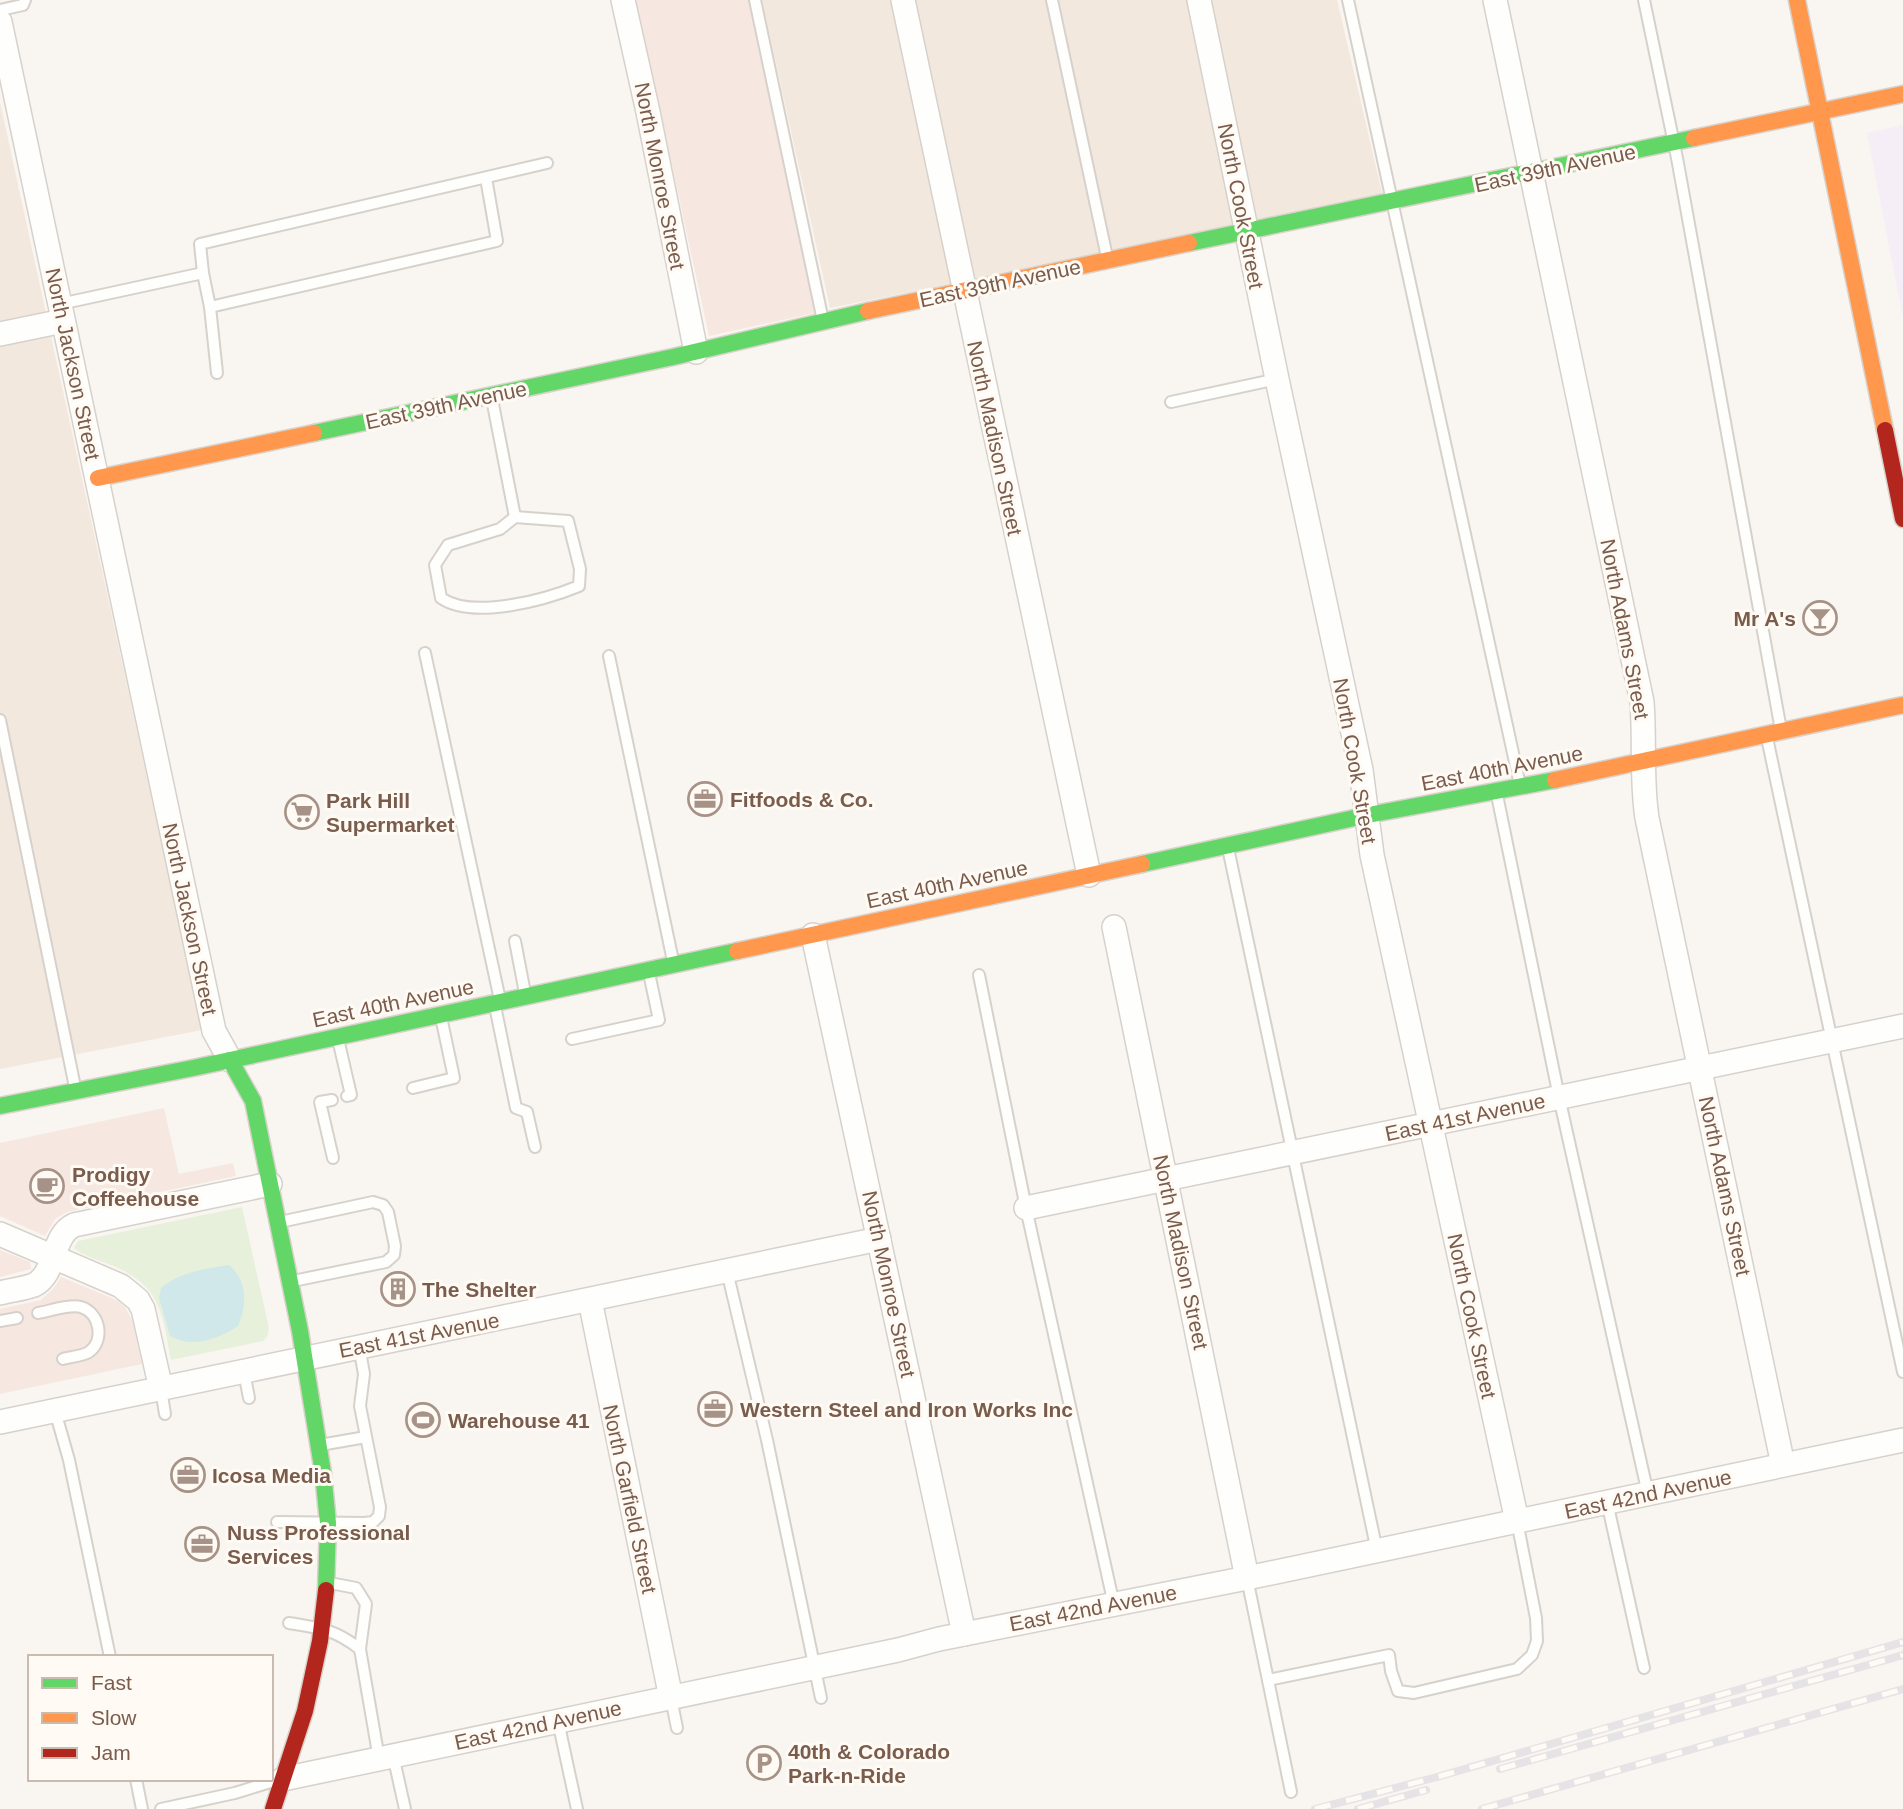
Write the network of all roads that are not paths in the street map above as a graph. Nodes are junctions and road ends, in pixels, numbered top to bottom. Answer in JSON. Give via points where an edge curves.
{"nodes":[{"id":1,"x":25,"y":0,"type":"edge"},
{"id":2,"x":623,"y":0,"type":"edge"},
{"id":3,"x":755,"y":0,"type":"edge"},
{"id":4,"x":903,"y":0,"type":"edge"},
{"id":5,"x":1052,"y":0,"type":"edge"},
{"id":6,"x":1199,"y":0,"type":"edge"},
{"id":7,"x":1348,"y":0,"type":"edge"},
{"id":8,"x":1495,"y":0,"type":"edge"},
{"id":9,"x":1644,"y":0,"type":"edge"},
{"id":10,"x":1797,"y":0,"type":"edge"},
{"id":11,"x":0,"y":10,"type":"edge"},
{"id":12,"x":0,"y":22,"type":"edge"},
{"id":13,"x":1903,"y":94,"type":"edge"},
{"id":14,"x":1819,"y":112,"type":"junction"},
{"id":15,"x":1674,"y":143,"type":"junction"},
{"id":16,"x":547,"y":163,"type":"dead end"},
{"id":17,"x":1532,"y":172,"type":"junction"},
{"id":18,"x":485,"y":178,"type":"junction"},
{"id":19,"x":1392,"y":201,"type":"junction"},
{"id":20,"x":1247,"y":232,"type":"junction"},
{"id":21,"x":1108,"y":261,"type":"junction"},
{"id":22,"x":203,"y":274,"type":"junction"},
{"id":23,"x":964,"y":291,"type":"junction"},
{"id":24,"x":210,"y":307,"type":"junction"},
{"id":25,"x":62,"y":312,"type":"junction"},
{"id":26,"x":823,"y":320,"type":"junction"},
{"id":27,"x":0,"y":334,"type":"edge"},
{"id":28,"x":695,"y":352,"type":"junction"},
{"id":29,"x":217,"y":373,"type":"dead end"},
{"id":30,"x":1277,"y":379,"type":"junction"},
{"id":31,"x":491,"y":395,"type":"junction"},
{"id":32,"x":1171,"y":402,"type":"dead end"},
{"id":33,"x":98,"y":478,"type":"junction"},
{"id":34,"x":515,"y":517,"type":"junction"},
{"id":35,"x":1903,"y":519,"type":"edge"},
{"id":36,"x":425,"y":653,"type":"dead end"},
{"id":37,"x":609,"y":656,"type":"dead end"},
{"id":38,"x":1903,"y":705,"type":"edge"},
{"id":39,"x":0,"y":720,"type":"edge"},
{"id":40,"x":1774,"y":733,"type":"junction"},
{"id":41,"x":1643,"y":761,"type":"junction"},
{"id":42,"x":1520,"y":788,"type":"junction"},
{"id":43,"x":1497,"y":792,"type":"junction"},
{"id":44,"x":1368,"y":815,"type":"junction"},
{"id":45,"x":1227,"y":845,"type":"junction"},
{"id":46,"x":1089,"y":875,"type":"junction"},
{"id":47,"x":1114,"y":927,"type":"dead end"},
{"id":48,"x":813,"y":935,"type":"junction"},
{"id":49,"x":515,"y":941,"type":"dead end"},
{"id":50,"x":673,"y":964,"type":"junction"},
{"id":51,"x":648,"y":970,"type":"junction"},
{"id":52,"x":979,"y":975,"type":"dead end"},
{"id":53,"x":526,"y":996,"type":"junction"},
{"id":54,"x":497,"y":1002,"type":"junction"},
{"id":55,"x":440,"y":1014,"type":"junction"},
{"id":56,"x":1903,"y":1026,"type":"edge"},
{"id":57,"x":337,"y":1037,"type":"junction"},
{"id":58,"x":572,"y":1040,"type":"dead end"},
{"id":59,"x":1833,"y":1040,"type":"junction"},
{"id":60,"x":230,"y":1060,"type":"junction"},
{"id":61,"x":1700,"y":1068,"type":"junction"},
{"id":62,"x":413,"y":1088,"type":"dead end"},
{"id":63,"x":75,"y":1090,"type":"junction"},
{"id":64,"x":347,"y":1096,"type":"dead end"},
{"id":65,"x":1559,"y":1097,"type":"junction"},
{"id":66,"x":332,"y":1100,"type":"dead end"},
{"id":67,"x":0,"y":1105,"type":"edge"},
{"id":68,"x":1430,"y":1124,"type":"junction"},
{"id":69,"x":535,"y":1147,"type":"dead end"},
{"id":70,"x":1293,"y":1153,"type":"junction"},
{"id":71,"x":332,"y":1158,"type":"dead end"},
{"id":72,"x":1166,"y":1179,"type":"junction"},
{"id":73,"x":270,"y":1184,"type":"junction"},
{"id":74,"x":1026,"y":1208,"type":"junction"},
{"id":75,"x":277,"y":1222,"type":"junction"},
{"id":76,"x":0,"y":1234,"type":"edge"},
{"id":77,"x":879,"y":1238,"type":"junction"},
{"id":78,"x":53,"y":1257,"type":"junction"},
{"id":79,"x":727,"y":1271,"type":"junction"},
{"id":80,"x":290,"y":1281,"type":"junction"},
{"id":81,"x":0,"y":1293,"type":"edge"},
{"id":82,"x":590,"y":1300,"type":"junction"},
{"id":83,"x":38,"y":1313,"type":"dead end"},
{"id":84,"x":17,"y":1318,"type":"dead end"},
{"id":85,"x":0,"y":1321,"type":"edge"},
{"id":86,"x":359,"y":1346,"type":"junction"},
{"id":87,"x":63,"y":1359,"type":"dead end"},
{"id":88,"x":304,"y":1359,"type":"junction"},
{"id":89,"x":244,"y":1371,"type":"junction"},
{"id":90,"x":1903,"y":1372,"type":"edge"},
{"id":91,"x":161,"y":1389,"type":"junction"},
{"id":92,"x":249,"y":1398,"type":"dead end"},
{"id":93,"x":55,"y":1411,"type":"junction"},
{"id":94,"x":165,"y":1414,"type":"dead end"},
{"id":95,"x":0,"y":1422,"type":"edge"},
{"id":96,"x":366,"y":1437,"type":"junction"},
{"id":97,"x":1903,"y":1440,"type":"edge"},
{"id":98,"x":318,"y":1445,"type":"junction"},
{"id":99,"x":1783,"y":1465,"type":"junction"},
{"id":100,"x":1648,"y":1494,"type":"junction"},
{"id":101,"x":1607,"y":1502,"type":"junction"},
{"id":102,"x":1517,"y":1521,"type":"junction"},
{"id":103,"x":277,"y":1522,"type":"dead end"},
{"id":104,"x":328,"y":1523,"type":"junction"},
{"id":105,"x":1377,"y":1550,"type":"junction"},
{"id":106,"x":1247,"y":1578,"type":"junction"},
{"id":107,"x":327,"y":1583,"type":"junction"},
{"id":108,"x":1114,"y":1605,"type":"junction"},
{"id":109,"x":289,"y":1623,"type":"dead end"},
{"id":110,"x":322,"y":1628,"type":"junction"},
{"id":111,"x":964,"y":1634,"type":"junction"},
{"id":112,"x":360,"y":1649,"type":"junction"},
{"id":113,"x":110,"y":1655,"type":"edge"},
{"id":114,"x":814,"y":1667,"type":"junction"},
{"id":115,"x":1643,"y":1668,"type":"dead end"},
{"id":116,"x":1268,"y":1680,"type":"junction"},
{"id":117,"x":671,"y":1698,"type":"junction"},
{"id":118,"x":821,"y":1698,"type":"dead end"},
{"id":119,"x":558,"y":1721,"type":"junction"},
{"id":120,"x":677,"y":1728,"type":"dead end"},
{"id":121,"x":386,"y":1757,"type":"junction"},
{"id":122,"x":283,"y":1779,"type":"junction"},
{"id":123,"x":136,"y":1781,"type":"edge"},
{"id":124,"x":1290,"y":1792,"type":"dead end"},
{"id":125,"x":142,"y":1809,"type":"edge"},
{"id":126,"x":161,"y":1809,"type":"edge"},
{"id":127,"x":273,"y":1809,"type":"edge"},
{"id":128,"x":405,"y":1809,"type":"edge"},
{"id":129,"x":577,"y":1809,"type":"edge"}],
"edges":[{"from":1,"to":11,"type":"lane","via":[[23,5]]},
{"from":2,"to":28,"type":"street","name":"North Monroe Street"},
{"from":3,"to":26,"type":"lane"},
{"from":4,"to":23,"type":"street","name":"North Madison Street"},
{"from":5,"to":21,"type":"lane"},
{"from":6,"to":20,"type":"street","name":"North Cook Street"},
{"from":7,"to":19,"type":"lane"},
{"from":8,"to":17,"type":"street","name":"North Adams Street"},
{"from":9,"to":15,"type":"lane"},
{"from":10,"to":14,"type":"street"},
{"from":12,"to":25,"type":"street","name":"North Jackson Street"},
{"from":13,"to":14,"type":"street","name":"East 39th Avenue"},
{"from":14,"to":15,"type":"street","name":"East 39th Avenue"},
{"from":14,"to":35,"type":"street"},
{"from":15,"to":17,"type":"street","name":"East 39th Avenue"},
{"from":15,"to":40,"type":"lane"},
{"from":16,"to":18,"type":"lane"},
{"from":17,"to":19,"type":"street","name":"East 39th Avenue"},
{"from":17,"to":41,"type":"street","name":"North Adams Street","via":[[1642,702]]},
{"from":18,"to":22,"type":"lane","via":[[200,244]]},
{"from":18,"to":24,"type":"lane","via":[[497,241]]},
{"from":19,"to":20,"type":"street","name":"East 39th Avenue"},
{"from":19,"to":42,"type":"lane"},
{"from":20,"to":21,"type":"street","name":"East 39th Avenue"},
{"from":20,"to":30,"type":"street","name":"North Cook Street"},
{"from":21,"to":23,"type":"street","name":"East 39th Avenue"},
{"from":22,"to":24,"type":"lane"},
{"from":22,"to":25,"type":"lane"},
{"from":23,"to":26,"type":"street","name":"East 39th Avenue"},
{"from":23,"to":46,"type":"street","name":"North Madison Street"},
{"from":24,"to":29,"type":"lane"},
{"from":25,"to":27,"type":"street"},
{"from":25,"to":33,"type":"street","name":"North Jackson Street"},
{"from":26,"to":28,"type":"street","name":"East 39th Avenue"},
{"from":28,"to":31,"type":"street","name":"East 39th Avenue"},
{"from":30,"to":32,"type":"lane"},
{"from":30,"to":44,"type":"street","name":"North Cook Street"},
{"from":31,"to":33,"type":"street","name":"East 39th Avenue"},
{"from":31,"to":34,"type":"lane"},
{"from":33,"to":60,"type":"street","name":"North Jackson Street","via":[[214,1031]]},
{"from":34,"to":34,"type":"lane","via":[[500,529],[448,545],[435,565],[441,598],[463,608],[523,604],[579,586],[580,569],[568,521]]},
{"from":36,"to":54,"type":"lane"},
{"from":37,"to":50,"type":"lane"},
{"from":38,"to":40,"type":"street","name":"East 40th Avenue"},
{"from":39,"to":63,"type":"lane"},
{"from":40,"to":41,"type":"street","name":"East 40th Avenue"},
{"from":40,"to":59,"type":"lane"},
{"from":41,"to":42,"type":"street","name":"East 40th Avenue"},
{"from":41,"to":61,"type":"street","name":"North Adams Street","via":[[1647,818]]},
{"from":42,"to":43,"type":"street","name":"East 40th Avenue"},
{"from":43,"to":44,"type":"street","name":"East 40th Avenue"},
{"from":43,"to":65,"type":"lane"},
{"from":44,"to":45,"type":"street","name":"East 40th Avenue"},
{"from":44,"to":68,"type":"street","name":"North Cook Street","via":[[1372,855]]},
{"from":45,"to":46,"type":"street","name":"East 40th Avenue"},
{"from":45,"to":70,"type":"lane"},
{"from":46,"to":48,"type":"street","name":"East 40th Avenue"},
{"from":47,"to":72,"type":"street","name":"North Madison Street"},
{"from":48,"to":50,"type":"street","name":"East 40th Avenue"},
{"from":48,"to":77,"type":"street","name":"North Monroe Street"},
{"from":49,"to":53,"type":"lane"},
{"from":50,"to":51,"type":"street","name":"East 40th Avenue"},
{"from":51,"to":53,"type":"street","name":"East 40th Avenue"},
{"from":51,"to":58,"type":"lane","via":[[659,1020]]},
{"from":52,"to":74,"type":"lane"},
{"from":53,"to":54,"type":"street","name":"East 40th Avenue"},
{"from":54,"to":55,"type":"street","name":"East 40th Avenue"},
{"from":54,"to":69,"type":"lane","via":[[516,1108],[527,1112]]},
{"from":55,"to":57,"type":"street","name":"East 40th Avenue"},
{"from":55,"to":62,"type":"lane","via":[[454,1078]]},
{"from":56,"to":59,"type":"street","name":"East 41st Avenue"},
{"from":57,"to":60,"type":"street","name":"East 40th Avenue"},
{"from":57,"to":64,"type":"lane","via":[[351,1095]]},
{"from":59,"to":61,"type":"street","name":"East 41st Avenue"},
{"from":59,"to":90,"type":"lane"},
{"from":60,"to":63,"type":"street","name":"East 40th Avenue"},
{"from":60,"to":73,"type":"street","name":"North Jackson Street","via":[[253,1101]]},
{"from":61,"to":65,"type":"street","name":"East 41st Avenue"},
{"from":61,"to":99,"type":"street","name":"North Adams Street"},
{"from":63,"to":67,"type":"street","name":"East 40th Avenue"},
{"from":65,"to":68,"type":"street","name":"East 41st Avenue"},
{"from":65,"to":100,"type":"lane"},
{"from":66,"to":71,"type":"lane","via":[[320,1102]]},
{"from":68,"to":70,"type":"street","name":"East 41st Avenue"},
{"from":68,"to":102,"type":"street","name":"North Cook Street"},
{"from":70,"to":72,"type":"street","name":"East 41st Avenue"},
{"from":70,"to":105,"type":"lane"},
{"from":72,"to":74,"type":"street","name":"East 41st Avenue"},
{"from":72,"to":106,"type":"street","name":"North Madison Street"},
{"from":73,"to":75,"type":"street","name":"North Jackson Street"},
{"from":73,"to":78,"type":"street","via":[[74,1225],[63,1234]]},
{"from":74,"to":108,"type":"lane"},
{"from":75,"to":80,"type":"street","name":"North Jackson Street"},
{"from":75,"to":80,"type":"lane","via":[[373,1202],[388,1212],[396,1246],[386,1262]]},
{"from":76,"to":78,"type":"street"},
{"from":77,"to":79,"type":"street","name":"East 41st Avenue"},
{"from":77,"to":111,"type":"street","name":"North Monroe Street"},
{"from":78,"to":81,"type":"street","via":[[40,1280]]},
{"from":78,"to":91,"type":"street","via":[[121,1286],[138,1300]]},
{"from":79,"to":82,"type":"street","name":"East 41st Avenue"},
{"from":79,"to":114,"type":"lane"},
{"from":80,"to":88,"type":"street","name":"North Jackson Street"},
{"from":82,"to":86,"type":"street","name":"East 41st Avenue"},
{"from":82,"to":117,"type":"street","name":"North Garfield Street"},
{"from":83,"to":87,"type":"lane","via":[[72,1306],[83,1307],[94,1316],[100,1330],[96,1343],[88,1353]]},
{"from":84,"to":85,"type":"lane"},
{"from":86,"to":88,"type":"street","name":"East 41st Avenue"},
{"from":86,"to":96,"type":"lane","via":[[364,1374],[360,1406]]},
{"from":88,"to":89,"type":"street","name":"East 41st Avenue"},
{"from":88,"to":98,"type":"street","name":"North Jackson Street"},
{"from":89,"to":91,"type":"street","name":"East 41st Avenue"},
{"from":89,"to":92,"type":"lane"},
{"from":91,"to":93,"type":"street","name":"East 41st Avenue"},
{"from":91,"to":94,"type":"lane"},
{"from":93,"to":95,"type":"street","name":"East 41st Avenue"},
{"from":93,"to":113,"type":"lane"},
{"from":96,"to":98,"type":"lane"},
{"from":96,"to":104,"type":"lane","via":[[379,1516],[373,1522]]},
{"from":97,"to":99,"type":"street","name":"East 42nd Avenue"},
{"from":98,"to":104,"type":"street","name":"North Jackson Street"},
{"from":99,"to":100,"type":"street","name":"East 42nd Avenue"},
{"from":100,"to":101,"type":"street","name":"East 42nd Avenue"},
{"from":101,"to":102,"type":"street","name":"East 42nd Avenue"},
{"from":101,"to":115,"type":"lane"},
{"from":102,"to":105,"type":"street","name":"East 42nd Avenue"},
{"from":102,"to":116,"type":"lane","via":[[1538,1641],[1532,1655],[1517,1669],[1414,1693],[1398,1691],[1389,1655]]},
{"from":103,"to":104,"type":"lane"},
{"from":104,"to":107,"type":"street","name":"North Jackson Street"},
{"from":105,"to":106,"type":"street","name":"East 42nd Avenue"},
{"from":106,"to":108,"type":"street","name":"East 42nd Avenue"},
{"from":106,"to":116,"type":"lane"},
{"from":107,"to":110,"type":"street","name":"North Jackson Street"},
{"from":107,"to":112,"type":"lane","via":[[356,1588],[362,1594],[366,1604]]},
{"from":108,"to":111,"type":"street","name":"East 42nd Avenue"},
{"from":109,"to":110,"type":"lane"},
{"from":110,"to":112,"type":"lane","via":[[342,1635]]},
{"from":110,"to":122,"type":"street","name":"North Jackson Street","via":[[311,1686]]},
{"from":111,"to":114,"type":"street","name":"East 42nd Avenue"},
{"from":112,"to":121,"type":"lane"},
{"from":114,"to":117,"type":"street","name":"East 42nd Avenue"},
{"from":114,"to":118,"type":"lane"},
{"from":116,"to":124,"type":"lane"},
{"from":117,"to":119,"type":"street","name":"East 42nd Avenue"},
{"from":117,"to":120,"type":"lane"},
{"from":119,"to":121,"type":"street","name":"East 42nd Avenue"},
{"from":119,"to":129,"type":"lane"},
{"from":121,"to":122,"type":"street","name":"East 42nd Avenue"},
{"from":121,"to":128,"type":"lane"},
{"from":122,"to":126,"type":"lane"},
{"from":122,"to":127,"type":"street","name":"North Jackson Street"},
{"from":123,"to":125,"type":"lane"}]}
